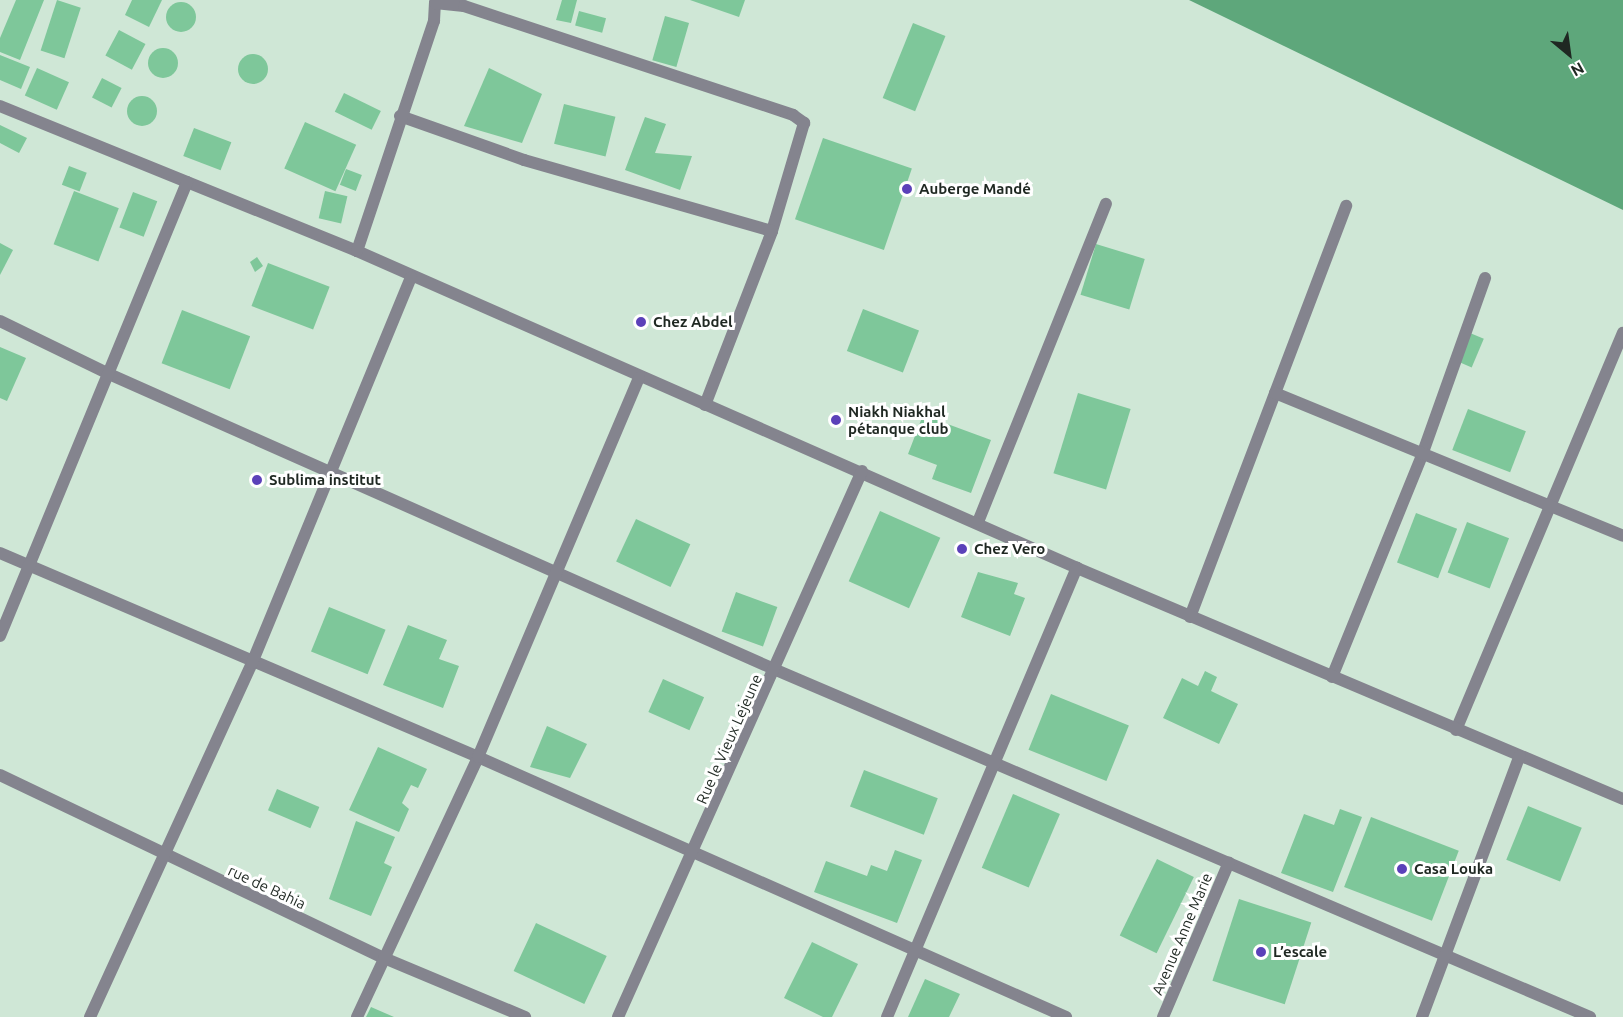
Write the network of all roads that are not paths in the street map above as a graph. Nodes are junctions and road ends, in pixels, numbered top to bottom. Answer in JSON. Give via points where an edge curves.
{"nodes":[{"id":1,"x":0,"y":106,"type":"edge"},
{"id":2,"x":400,"y":116,"type":"junction"},
{"id":3,"x":187,"y":182,"type":"junction"},
{"id":4,"x":1106,"y":204,"type":"dead end"},
{"id":5,"x":1346,"y":206,"type":"dead end"},
{"id":6,"x":772,"y":231,"type":"junction"},
{"id":7,"x":357,"y":251,"type":"junction"},
{"id":8,"x":411,"y":278,"type":"junction"},
{"id":9,"x":1485,"y":278,"type":"dead end"},
{"id":10,"x":0,"y":321,"type":"edge"},
{"id":11,"x":1623,"y":333,"type":"edge"},
{"id":12,"x":109,"y":374,"type":"junction"},
{"id":13,"x":639,"y":378,"type":"junction"},
{"id":14,"x":1275,"y":393,"type":"junction"},
{"id":15,"x":705,"y":405,"type":"junction"},
{"id":16,"x":1422,"y":455,"type":"junction"},
{"id":17,"x":862,"y":471,"type":"junction"},
{"id":18,"x":334,"y":472,"type":"junction"},
{"id":19,"x":1551,"y":508,"type":"junction"},
{"id":20,"x":978,"y":522,"type":"junction"},
{"id":21,"x":1623,"y":536,"type":"edge"},
{"id":22,"x":0,"y":553,"type":"edge"},
{"id":23,"x":31,"y":566,"type":"junction"},
{"id":24,"x":1077,"y":568,"type":"junction"},
{"id":25,"x":558,"y":573,"type":"junction"},
{"id":26,"x":1190,"y":617,"type":"junction"},
{"id":27,"x":0,"y":636,"type":"edge"},
{"id":28,"x":252,"y":663,"type":"junction"},
{"id":29,"x":776,"y":670,"type":"junction"},
{"id":30,"x":1332,"y":677,"type":"junction"},
{"id":31,"x":1456,"y":730,"type":"junction"},
{"id":32,"x":478,"y":757,"type":"junction"},
{"id":33,"x":1519,"y":757,"type":"junction"},
{"id":34,"x":998,"y":762,"type":"junction"},
{"id":35,"x":0,"y":775,"type":"edge"},
{"id":36,"x":1623,"y":799,"type":"edge"},
{"id":37,"x":694,"y":854,"type":"junction"},
{"id":38,"x":164,"y":855,"type":"junction"},
{"id":39,"x":1229,"y":862,"type":"junction"},
{"id":40,"x":915,"y":952,"type":"junction"},
{"id":41,"x":1445,"y":957,"type":"junction"},
{"id":42,"x":384,"y":958,"type":"junction"},
{"id":43,"x":90,"y":1017,"type":"edge"},
{"id":44,"x":357,"y":1017,"type":"edge"},
{"id":45,"x":525,"y":1017,"type":"edge"},
{"id":46,"x":618,"y":1017,"type":"edge"},
{"id":47,"x":887,"y":1017,"type":"edge"},
{"id":48,"x":1066,"y":1017,"type":"edge"},
{"id":49,"x":1163,"y":1017,"type":"edge"},
{"id":50,"x":1422,"y":1017,"type":"edge"},
{"id":51,"x":1590,"y":1017,"type":"edge"}],
"edges":[{"from":1,"to":3,"type":"street"},
{"from":2,"to":6,"type":"street","via":[[524,160]]},
{"from":2,"to":6,"type":"street","via":[[434,21],[435,3],[464,6],[793,115],[804,123]]},
{"from":2,"to":7,"type":"street"},
{"from":3,"to":7,"type":"street"},
{"from":3,"to":12,"type":"street"},
{"from":4,"to":20,"type":"street"},
{"from":5,"to":14,"type":"street"},
{"from":6,"to":15,"type":"street"},
{"from":7,"to":8,"type":"street"},
{"from":8,"to":13,"type":"street"},
{"from":8,"to":18,"type":"street"},
{"from":9,"to":16,"type":"street"},
{"from":10,"to":12,"type":"street"},
{"from":11,"to":19,"type":"street"},
{"from":12,"to":18,"type":"street"},
{"from":12,"to":23,"type":"street"},
{"from":13,"to":15,"type":"street"},
{"from":13,"to":25,"type":"street"},
{"from":14,"to":16,"type":"street"},
{"from":14,"to":26,"type":"street"},
{"from":15,"to":17,"type":"street"},
{"from":16,"to":19,"type":"street"},
{"from":16,"to":30,"type":"street"},
{"from":17,"to":20,"type":"street"},
{"from":17,"to":29,"type":"street","name":"Rue le Vieux Lejeune"},
{"from":18,"to":25,"type":"street"},
{"from":18,"to":28,"type":"street"},
{"from":19,"to":21,"type":"street"},
{"from":19,"to":31,"type":"street"},
{"from":20,"to":24,"type":"street"},
{"from":22,"to":23,"type":"street"},
{"from":23,"to":27,"type":"street"},
{"from":23,"to":28,"type":"street"},
{"from":24,"to":26,"type":"street"},
{"from":24,"to":34,"type":"street"},
{"from":25,"to":29,"type":"street"},
{"from":25,"to":32,"type":"street"},
{"from":26,"to":30,"type":"street"},
{"from":28,"to":32,"type":"street"},
{"from":28,"to":38,"type":"street"},
{"from":29,"to":34,"type":"street"},
{"from":29,"to":37,"type":"street","name":"Rue le Vieux Lejeune"},
{"from":30,"to":31,"type":"street"},
{"from":31,"to":33,"type":"street"},
{"from":32,"to":37,"type":"street"},
{"from":32,"to":42,"type":"street"},
{"from":33,"to":36,"type":"street"},
{"from":33,"to":41,"type":"street"},
{"from":34,"to":39,"type":"street"},
{"from":34,"to":40,"type":"street"},
{"from":35,"to":38,"type":"street","name":"rue de Bahia"},
{"from":37,"to":40,"type":"street"},
{"from":37,"to":46,"type":"street","name":"Rue le Vieux Lejeune"},
{"from":38,"to":42,"type":"street","name":"rue de Bahia"},
{"from":38,"to":43,"type":"street"},
{"from":39,"to":41,"type":"street"},
{"from":39,"to":49,"type":"street","name":"Avenue Anne Marie"},
{"from":40,"to":47,"type":"street"},
{"from":40,"to":48,"type":"street"},
{"from":41,"to":50,"type":"street"},
{"from":41,"to":51,"type":"street"},
{"from":42,"to":44,"type":"street"},
{"from":42,"to":45,"type":"street","name":"rue de Bahia"}]}
